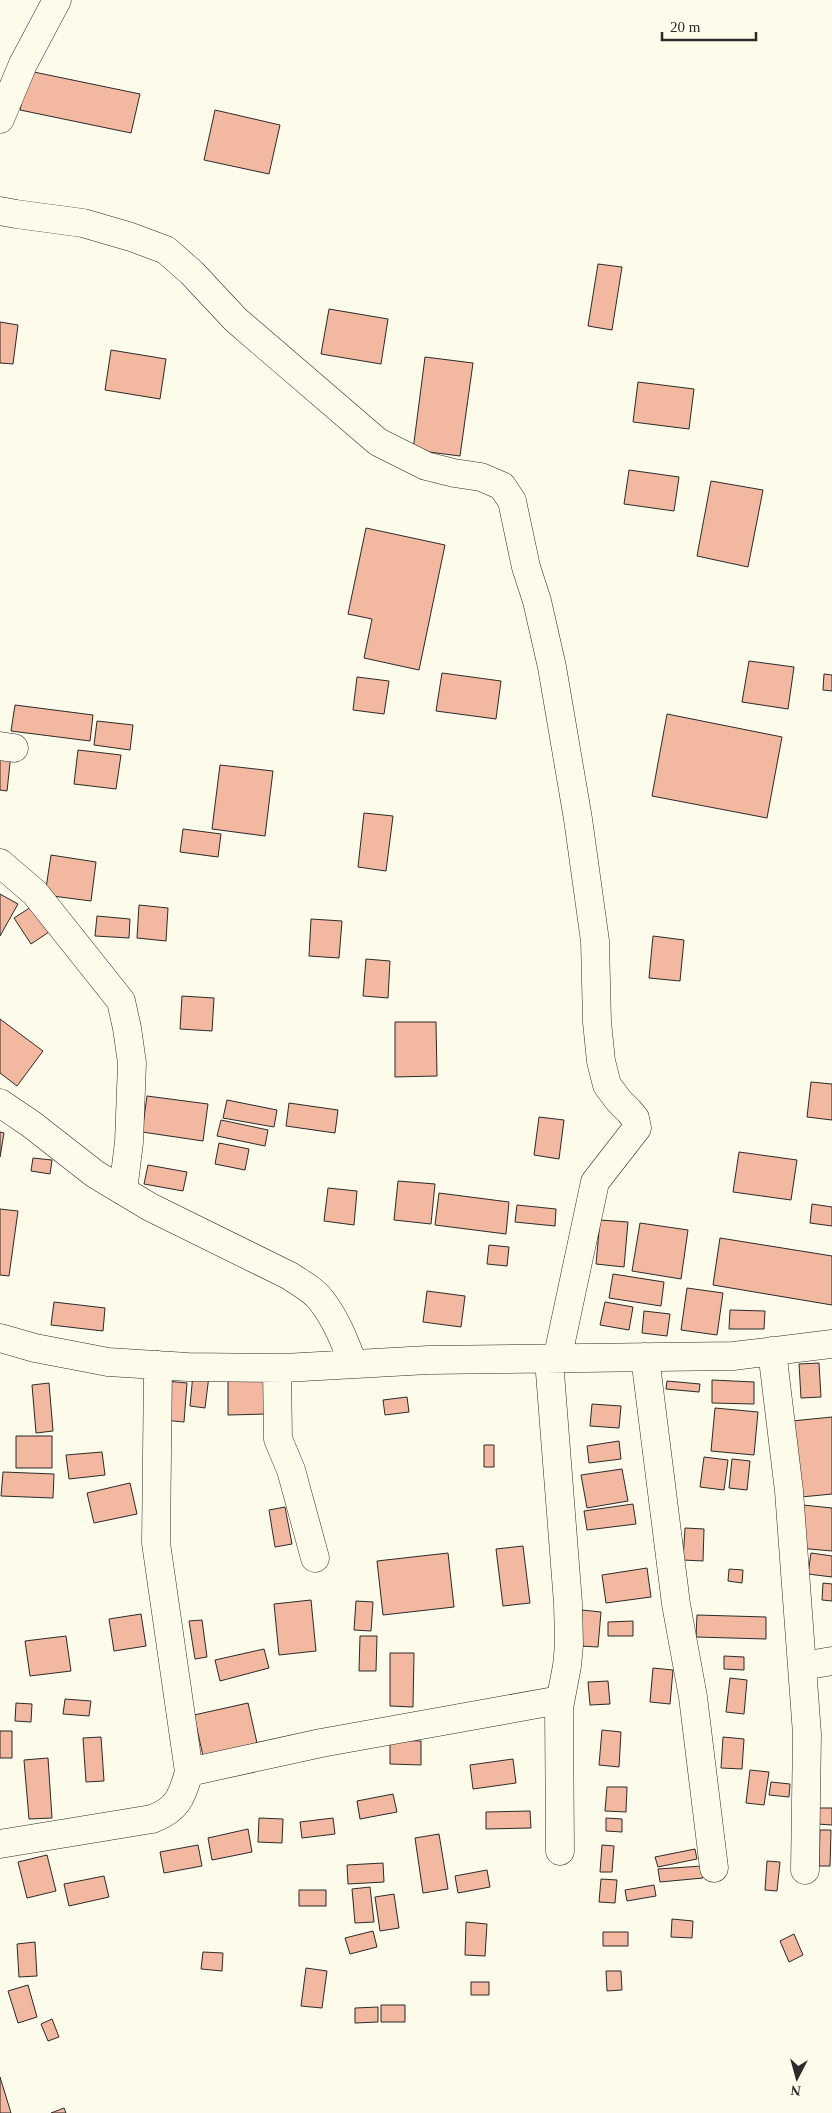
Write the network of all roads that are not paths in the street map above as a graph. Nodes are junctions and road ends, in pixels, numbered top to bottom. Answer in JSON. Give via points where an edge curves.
{"nodes":[{"id":1,"x":57,"y":0,"type":"edge"},
{"id":2,"x":0,"y":118,"type":"edge"},
{"id":3,"x":0,"y":211,"type":"edge"},
{"id":4,"x":0,"y":863,"type":"edge"},
{"id":5,"x":0,"y":1103,"type":"edge"},
{"id":6,"x":123,"y":1191,"type":"junction"},
{"id":7,"x":0,"y":1338,"type":"edge"},
{"id":8,"x":832,"y":1344,"type":"edge"},
{"id":9,"x":772,"y":1351,"type":"junction"},
{"id":10,"x":645,"y":1358,"type":"junction"},
{"id":11,"x":553,"y":1360,"type":"junction"},
{"id":12,"x":353,"y":1364,"type":"junction"},
{"id":13,"x":158,"y":1365,"type":"junction"},
{"id":14,"x":277,"y":1368,"type":"junction"},
{"id":15,"x":315,"y":1558,"type":"dead end"},
{"id":16,"x":832,"y":1661,"type":"edge"},
{"id":17,"x":802,"y":1666,"type":"junction"},
{"id":18,"x":560,"y":1700,"type":"junction"},
{"id":19,"x":189,"y":1772,"type":"junction"},
{"id":20,"x":0,"y":1844,"type":"edge"},
{"id":21,"x":560,"y":1851,"type":"dead end"},
{"id":22,"x":714,"y":1868,"type":"dead end"},
{"id":23,"x":805,"y":1870,"type":"dead end"}],
"edges":[{"from":1,"to":2,"type":"street","via":[[23,64]]},
{"from":3,"to":11,"type":"street","via":[[83,223],[166,250],[236,320],[378,442],[426,466],[481,477],[502,486],[512,501],[552,667],[578,819],[595,941],[601,1061],[607,1085],[635,1118],[638,1128],[595,1182]]},
{"from":4,"to":6,"type":"street","via":[[35,893],[121,1001],[132,1063],[129,1142]]},
{"from":5,"to":6,"type":"street"},
{"from":6,"to":12,"type":"street","via":[[308,1288],[321,1299]]},
{"from":7,"to":13,"type":"street","via":[[108,1362]]},
{"from":8,"to":9,"type":"street"},
{"from":9,"to":10,"type":"street","via":[[733,1356]]},
{"from":9,"to":17,"type":"street","via":[[789,1491]]},
{"from":10,"to":11,"type":"street"},
{"from":10,"to":22,"type":"street","via":[[678,1619],[694,1697]]},
{"from":11,"to":12,"type":"street"},
{"from":11,"to":18,"type":"street","via":[[568,1603],[568,1652]]},
{"from":12,"to":14,"type":"street"},
{"from":13,"to":14,"type":"street"},
{"from":13,"to":19,"type":"street","via":[[156,1543]]},
{"from":14,"to":15,"type":"street","via":[[278,1439],[291,1470]]},
{"from":16,"to":17,"type":"street"},
{"from":17,"to":23,"type":"street","via":[[807,1734]]},
{"from":18,"to":19,"type":"street"},
{"from":18,"to":21,"type":"street"},
{"from":19,"to":20,"type":"street","via":[[176,1805],[158,1817]]}]}
